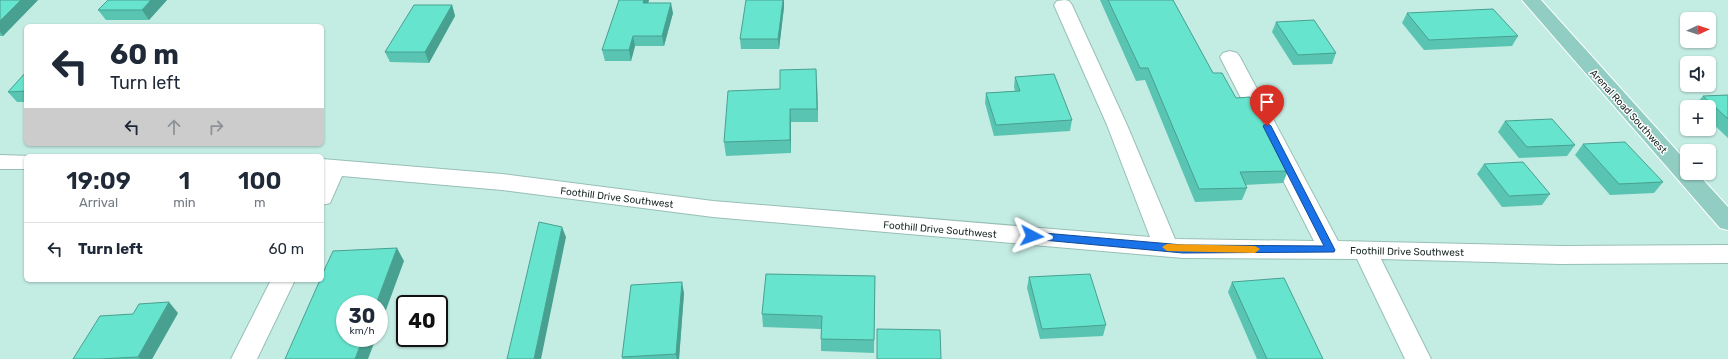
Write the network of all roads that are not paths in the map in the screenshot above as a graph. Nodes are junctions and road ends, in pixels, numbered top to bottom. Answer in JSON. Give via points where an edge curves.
{"nodes":[{"id":1,"x":1531,"y":0,"type":"edge"},
{"id":2,"x":1063,"y":5,"type":"dead end"},
{"id":3,"x":1230,"y":57,"type":"dead end"},
{"id":4,"x":0,"y":162,"type":"edge"},
{"id":5,"x":24,"y":162,"type":"edge"},
{"id":6,"x":328,"y":167,"type":"edge"},
{"id":7,"x":324,"y":187,"type":"edge"},
{"id":8,"x":1728,"y":222,"type":"edge"},
{"id":9,"x":1166,"y":247,"type":"junction"},
{"id":10,"x":1331,"y":250,"type":"junction"},
{"id":11,"x":1364,"y":250,"type":"junction"},
{"id":12,"x":1728,"y":254,"type":"edge"},
{"id":13,"x":282,"y":282,"type":"edge"},
{"id":14,"x":244,"y":359,"type":"edge"},
{"id":15,"x":1418,"y":359,"type":"edge"}],
"edges":[{"from":1,"to":8,"type":"main road","name":"Arenal Road Southwest"},
{"from":2,"to":9,"type":"street","via":[[1117,125]]},
{"from":3,"to":10,"type":"street"},
{"from":4,"to":5,"type":"street"},
{"from":6,"to":7,"type":"street"},
{"from":6,"to":9,"type":"street","name":"Foothill Drive Southwest","via":[[502,182],[720,210]]},
{"from":9,"to":10,"type":"street","name":"Foothill Drive Southwest"},
{"from":10,"to":11,"type":"street","name":"Foothill Drive Southwest"},
{"from":11,"to":12,"type":"street","name":"Foothill Drive Southwest"},
{"from":11,"to":15,"type":"street"},
{"from":13,"to":14,"type":"street"}]}
